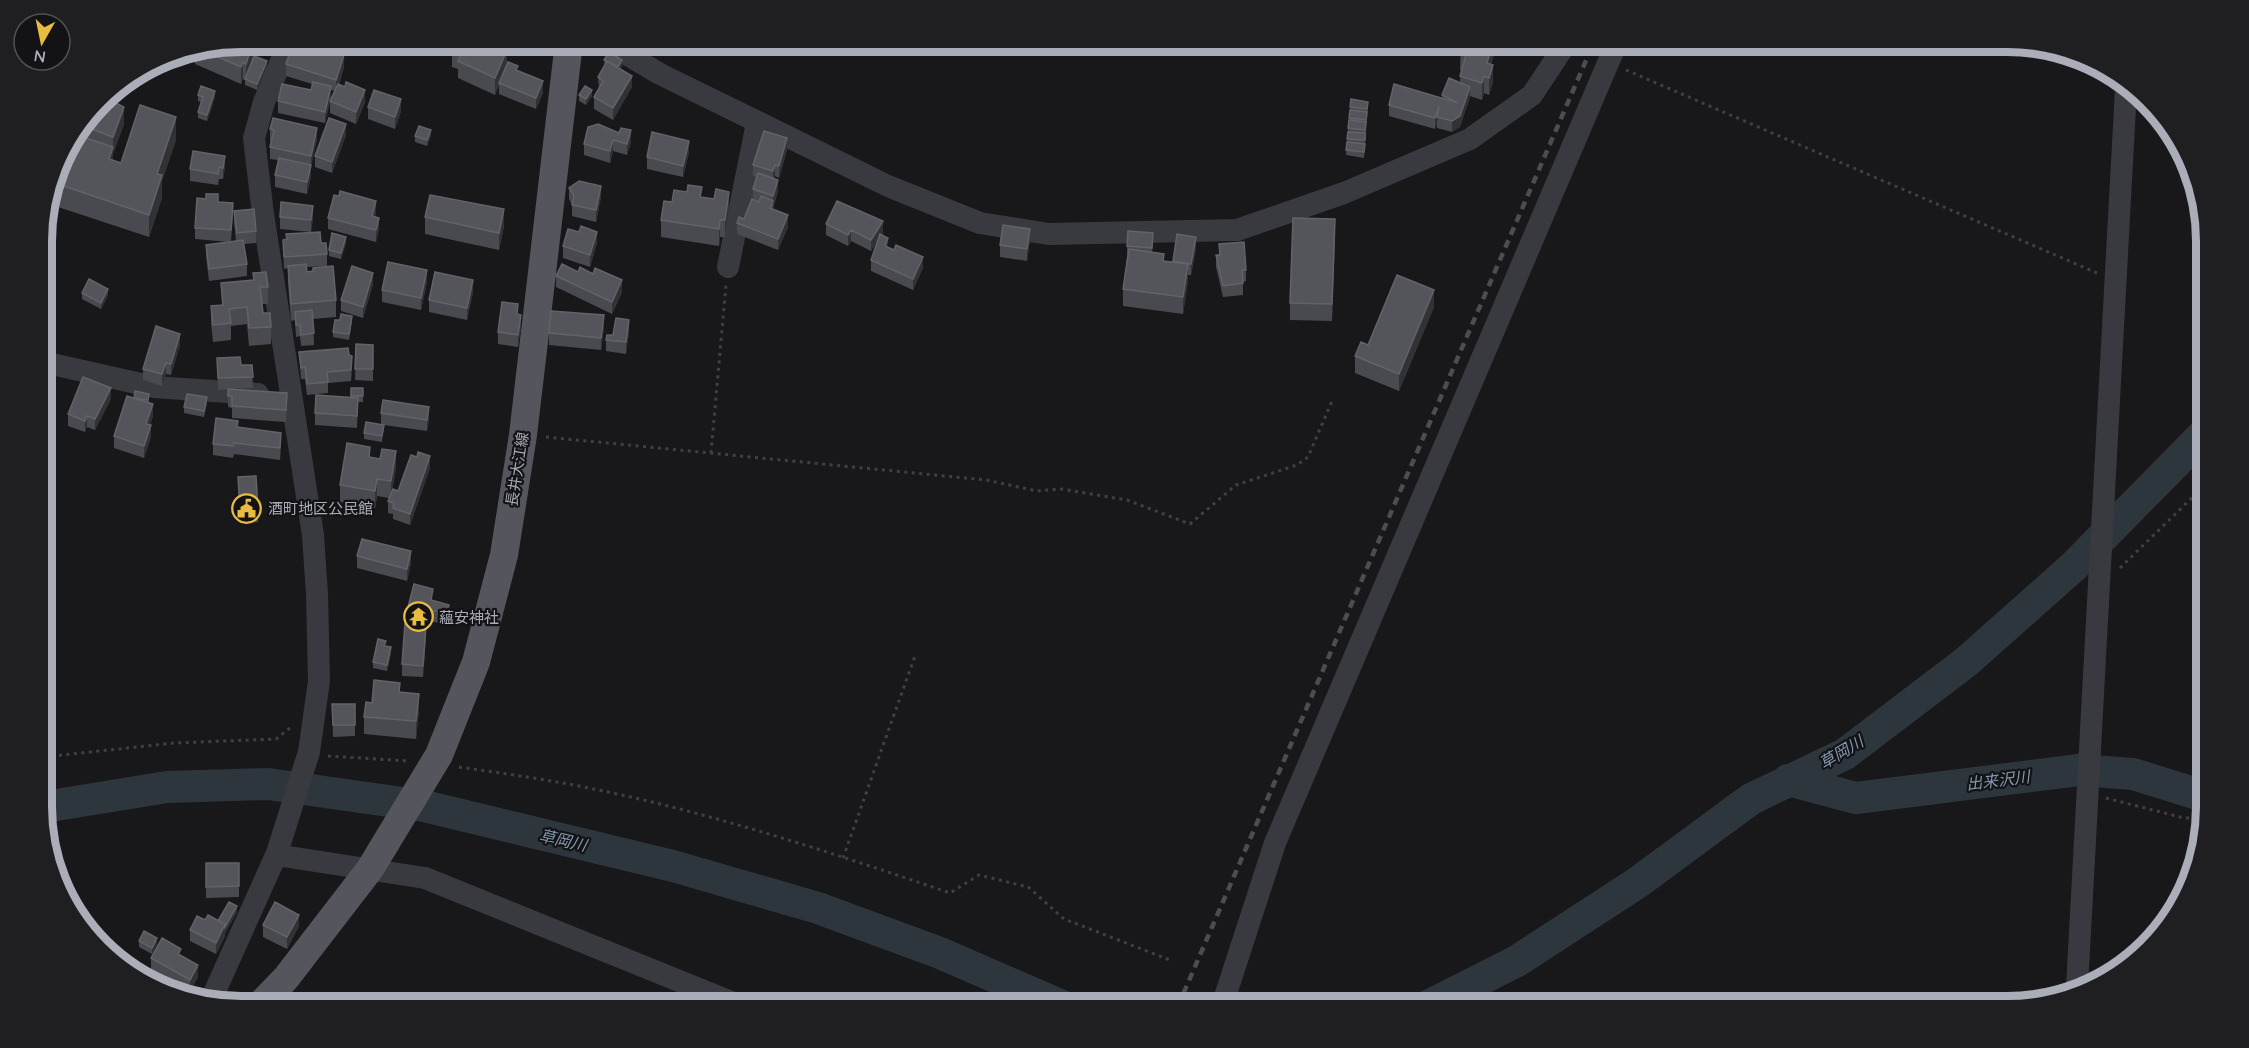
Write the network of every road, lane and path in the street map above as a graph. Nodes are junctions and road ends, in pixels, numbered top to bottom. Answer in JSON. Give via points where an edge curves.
{"nodes":[{"id":1,"x":285,"y":52,"type":"edge"},
{"id":2,"x":567,"y":52,"type":"edge"},
{"id":3,"x":623,"y":52,"type":"edge"},
{"id":4,"x":1560,"y":52,"type":"edge"},
{"id":5,"x":1613,"y":52,"type":"edge"},
{"id":6,"x":2126,"y":94,"type":"edge"},
{"id":7,"x":757,"y":123,"type":"junction"},
{"id":8,"x":728,"y":267,"type":"joint"},
{"id":9,"x":2115,"y":281,"type":"junction"},
{"id":10,"x":53,"y":364,"type":"edge"},
{"id":11,"x":293,"y":394,"type":"junction"},
{"id":12,"x":1332,"y":401,"type":"dead end"},
{"id":13,"x":523,"y":435,"type":"junction"},
{"id":14,"x":711,"y":453,"type":"junction"},
{"id":15,"x":2196,"y":493,"type":"edge"},
{"id":16,"x":2117,"y":574,"type":"dead end"},
{"id":17,"x":916,"y":653,"type":"dead end"},
{"id":18,"x":292,"y":718,"type":"dead end"},
{"id":19,"x":309,"y":753,"type":"junction"},
{"id":20,"x":53,"y":756,"type":"edge"},
{"id":21,"x":437,"y":759,"type":"junction"},
{"id":22,"x":2086,"y":795,"type":"junction"},
{"id":23,"x":2196,"y":819,"type":"edge"},
{"id":24,"x":277,"y":854,"type":"junction"},
{"id":25,"x":843,"y":858,"type":"junction"},
{"id":26,"x":370,"y":869,"type":"junction"},
{"id":27,"x":1170,"y":960,"type":"dead end"},
{"id":28,"x":2077,"y":982,"type":"edge"},
{"id":29,"x":214,"y":994,"type":"edge"},
{"id":30,"x":1226,"y":995,"type":"edge"},
{"id":31,"x":269,"y":996,"type":"edge"},
{"id":32,"x":714,"y":996,"type":"edge"}],
"edges":[{"from":1,"to":11,"type":"street","via":[[254,138]]},
{"from":2,"to":13,"type":"main road","name":"長井大江線"},
{"from":3,"to":7,"type":"street"},
{"from":4,"to":7,"type":"street","via":[[1532,95],[1470,139],[1344,193],[1237,230],[1049,234],[980,223],[888,186]]},
{"from":5,"to":9,"type":"path"},
{"from":5,"to":30,"type":"street","via":[[1275,843]]},
{"from":6,"to":9,"type":"street"},
{"from":7,"to":8,"type":"street"},
{"from":8,"to":14,"type":"path"},
{"from":9,"to":22,"type":"street"},
{"from":10,"to":11,"type":"street","via":[[154,387],[228,394]]},
{"from":11,"to":19,"type":"street","via":[[313,535],[317,594],[319,681]]},
{"from":12,"to":14,"type":"path","via":[[1308,457],[1297,465],[1236,485],[1190,524],[1127,500],[1061,489],[1037,491],[986,480]]},
{"from":13,"to":14,"type":"path"},
{"from":13,"to":21,"type":"main road","name":"長井大江線","via":[[504,555],[478,652]]},
{"from":15,"to":16,"type":"path","via":[[2122,563]]},
{"from":17,"to":25,"type":"path"},
{"from":18,"to":20,"type":"path","via":[[290,728],[276,739],[174,743]]},
{"from":19,"to":21,"type":"path"},
{"from":19,"to":24,"type":"street"},
{"from":21,"to":25,"type":"path","via":[[565,783],[691,813]]},
{"from":21,"to":26,"type":"main road","name":"長井大江線"},
{"from":22,"to":23,"type":"path"},
{"from":22,"to":28,"type":"street"},
{"from":24,"to":26,"type":"street"},
{"from":24,"to":29,"type":"street"},
{"from":25,"to":27,"type":"path","via":[[950,893],[979,874],[1028,887],[1064,919]]},
{"from":26,"to":31,"type":"main road","name":"長井大江線"},
{"from":26,"to":32,"type":"street","via":[[424,878]]}]}
